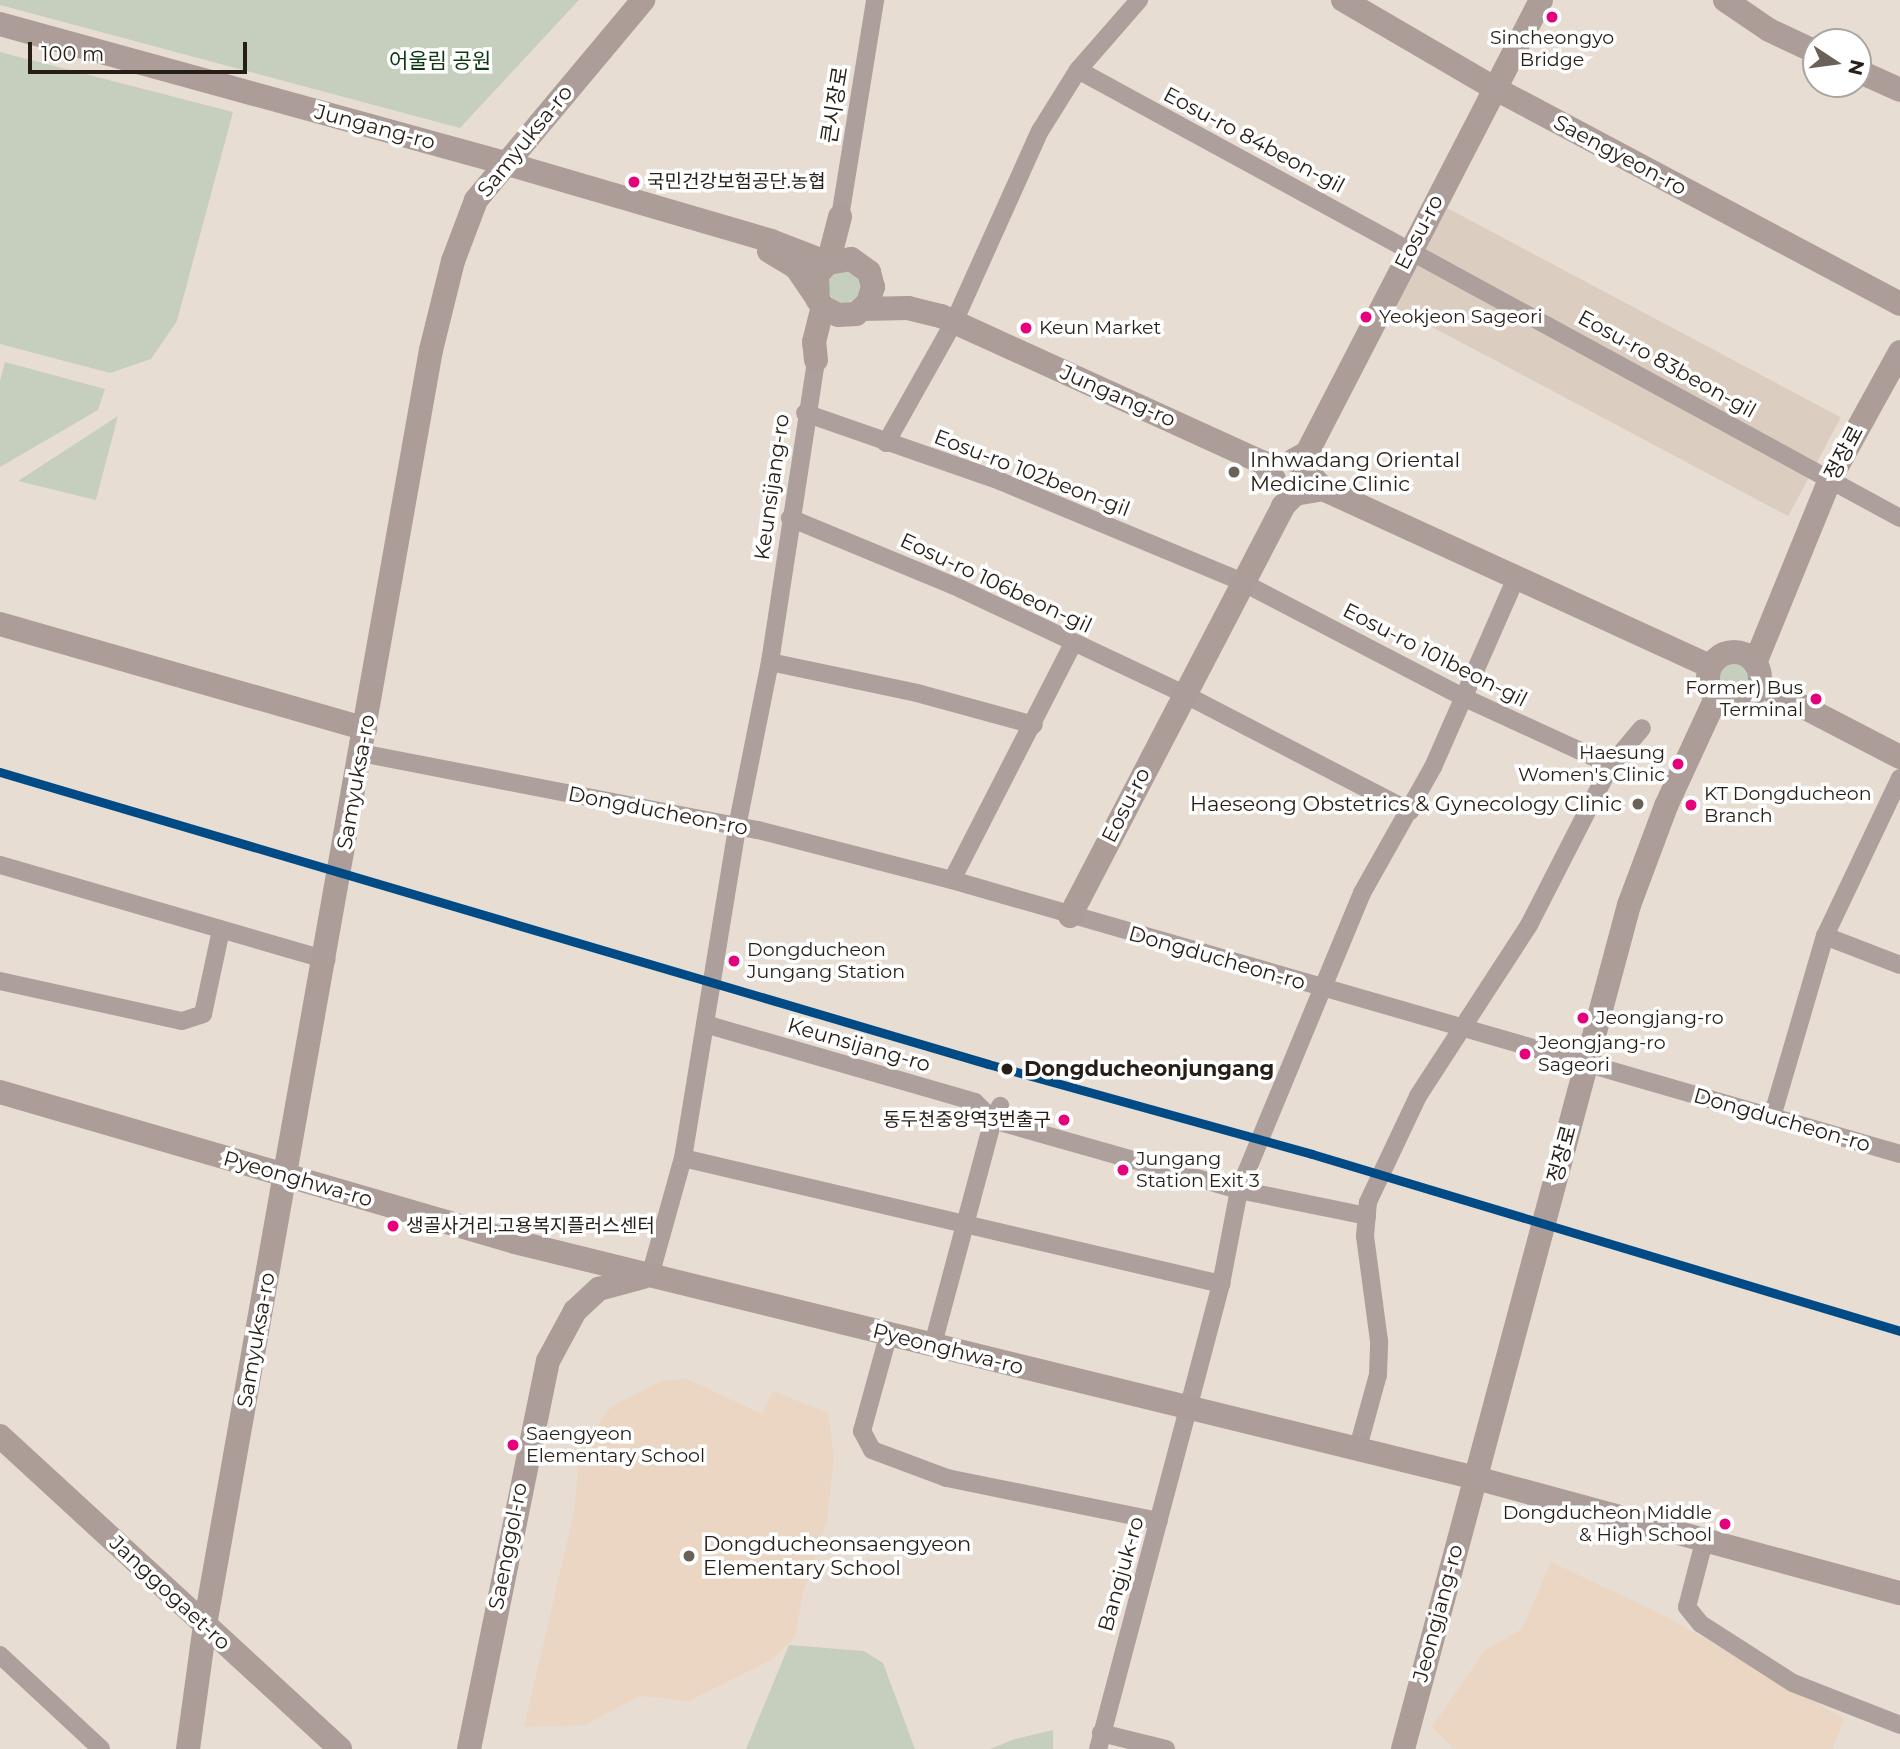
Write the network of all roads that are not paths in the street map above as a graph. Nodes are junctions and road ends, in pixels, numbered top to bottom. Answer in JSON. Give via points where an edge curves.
{"nodes":[{"id":1,"x":643,"y":0,"type":"edge"},
{"id":2,"x":876,"y":0,"type":"edge"},
{"id":3,"x":1139,"y":0,"type":"edge"},
{"id":4,"x":1343,"y":0,"type":"edge"},
{"id":5,"x":1541,"y":0,"type":"edge"},
{"id":6,"x":1725,"y":0,"type":"edge"},
{"id":7,"x":0,"y":24,"type":"edge"},
{"id":8,"x":1802,"y":45,"type":"edge"},
{"id":9,"x":1078,"y":70,"type":"junction"},
{"id":10,"x":1872,"y":77,"type":"edge"},
{"id":11,"x":1494,"y":88,"type":"junction"},
{"id":12,"x":1900,"y":90,"type":"edge"},
{"id":13,"x":505,"y":163,"type":"junction"},
{"id":14,"x":837,"y":226,"type":"junction"},
{"id":15,"x":748,"y":237,"type":"junction"},
{"id":16,"x":793,"y":248,"type":"junction"},
{"id":17,"x":1409,"y":250,"type":"junction"},
{"id":18,"x":840,"y":261,"type":"junction"},
{"id":19,"x":872,"y":279,"type":"junction"},
{"id":20,"x":1900,"y":304,"type":"edge"},
{"id":21,"x":826,"y":307,"type":"junction"},
{"id":22,"x":863,"y":309,"type":"junction"},
{"id":23,"x":948,"y":319,"type":"junction"},
{"id":24,"x":1900,"y":352,"type":"edge"},
{"id":25,"x":816,"y":360,"type":"joint"},
{"id":26,"x":805,"y":413,"type":"junction"},
{"id":27,"x":886,"y":443,"type":"junction"},
{"id":28,"x":1291,"y":477,"type":"junction"},
{"id":29,"x":1830,"y":479,"type":"junction"},
{"id":30,"x":790,"y":518,"type":"junction"},
{"id":31,"x":1900,"y":518,"type":"edge"},
{"id":32,"x":1515,"y":580,"type":"junction"},
{"id":33,"x":1240,"y":581,"type":"junction"},
{"id":34,"x":0,"y":624,"type":"edge"},
{"id":35,"x":1073,"y":643,"type":"junction"},
{"id":36,"x":770,"y":662,"type":"junction"},
{"id":37,"x":1733,"y":681,"type":"junction"},
{"id":38,"x":1182,"y":694,"type":"junction"},
{"id":39,"x":1465,"y":698,"type":"junction"},
{"id":40,"x":1034,"y":725,"type":"junction"},
{"id":41,"x":1642,"y":729,"type":"dead end"},
{"id":42,"x":363,"y":741,"type":"junction"},
{"id":43,"x":1900,"y":757,"type":"edge"},
{"id":44,"x":1611,"y":765,"type":"junction"},
{"id":45,"x":1900,"y":778,"type":"edge"},
{"id":46,"x":1410,"y":811,"type":"junction"},
{"id":47,"x":737,"y":827,"type":"junction"},
{"id":48,"x":0,"y":866,"type":"edge"},
{"id":49,"x":952,"y":880,"type":"junction"},
{"id":50,"x":1070,"y":916,"type":"junction"},
{"id":51,"x":221,"y":930,"type":"junction"},
{"id":52,"x":1825,"y":936,"type":"junction"},
{"id":53,"x":326,"y":960,"type":"junction"},
{"id":54,"x":1900,"y":965,"type":"edge"},
{"id":55,"x":0,"y":981,"type":"edge"},
{"id":56,"x":1320,"y":987,"type":"junction"},
{"id":57,"x":705,"y":1024,"type":"junction"},
{"id":58,"x":1462,"y":1029,"type":"junction"},
{"id":59,"x":1586,"y":1064,"type":"junction"},
{"id":60,"x":0,"y":1092,"type":"edge"},
{"id":61,"x":997,"y":1113,"type":"junction"},
{"id":62,"x":1772,"y":1117,"type":"junction"},
{"id":63,"x":1900,"y":1154,"type":"edge"},
{"id":64,"x":683,"y":1158,"type":"junction"},
{"id":65,"x":285,"y":1176,"type":"junction"},
{"id":66,"x":1239,"y":1190,"type":"junction"},
{"id":67,"x":1367,"y":1216,"type":"junction"},
{"id":68,"x":964,"y":1222,"type":"junction"},
{"id":69,"x":650,"y":1276,"type":"junction"},
{"id":70,"x":1221,"y":1284,"type":"junction"},
{"id":71,"x":889,"y":1333,"type":"junction"},
{"id":72,"x":933,"y":1344,"type":"junction"},
{"id":73,"x":1186,"y":1410,"type":"junction"},
{"id":74,"x":0,"y":1436,"type":"edge"},
{"id":75,"x":1357,"y":1451,"type":"junction"},
{"id":76,"x":1476,"y":1478,"type":"junction"},
{"id":77,"x":1159,"y":1521,"type":"junction"},
{"id":78,"x":1705,"y":1538,"type":"junction"},
{"id":79,"x":1900,"y":1593,"type":"edge"},
{"id":80,"x":205,"y":1625,"type":"junction"},
{"id":81,"x":0,"y":1655,"type":"edge"},
{"id":82,"x":1900,"y":1725,"type":"edge"},
{"id":83,"x":1099,"y":1741,"type":"edge"},
{"id":84,"x":101,"y":1749,"type":"edge"},
{"id":85,"x":188,"y":1749,"type":"edge"},
{"id":86,"x":340,"y":1749,"type":"edge"},
{"id":87,"x":469,"y":1749,"type":"edge"},
{"id":88,"x":1166,"y":1749,"type":"edge"},
{"id":89,"x":1402,"y":1749,"type":"edge"}],
"edges":[{"from":1,"to":13,"type":"street","name":"Samyuksa-ro"},
{"from":2,"to":14,"type":"street","name":"큰시장로"},
{"from":3,"to":9,"type":"street"},
{"from":4,"to":11,"type":"street","name":"Saengyeon-ro"},
{"from":5,"to":11,"type":"street","name":"Eosu-ro"},
{"from":6,"to":8,"type":"street"},
{"from":7,"to":13,"type":"street","name":"Jungang-ro"},
{"from":9,"to":17,"type":"street","name":"Eosu-ro 84beon-gil"},
{"from":9,"to":23,"type":"street","via":[[1040,131]]},
{"from":10,"to":12,"type":"street"},
{"from":11,"to":17,"type":"street","name":"Eosu-ro"},
{"from":11,"to":20,"type":"street","name":"Saengyeon-ro"},
{"from":13,"to":15,"type":"street","name":"Jungang-ro"},
{"from":13,"to":42,"type":"street","name":"Samyuksa-ro","via":[[476,200],[453,261],[430,350]]},
{"from":14,"to":16,"type":"street","via":[[805,238]]},
{"from":14,"to":18,"type":"street"},
{"from":15,"to":16,"type":"street"},
{"from":15,"to":21,"type":"street","via":[[796,267]]},
{"from":16,"to":18,"type":"street"},
{"from":17,"to":28,"type":"street","name":"Eosu-ro"},
{"from":17,"to":29,"type":"street","name":"Eosu-ro 83beon-gil"},
{"from":18,"to":19,"type":"street","via":[[864,266]]},
{"from":18,"to":21,"type":"street","via":[[817,275]]},
{"from":19,"to":22,"type":"street","via":[[871,295]]},
{"from":19,"to":23,"type":"street","via":[[935,308]]},
{"from":21,"to":22,"type":"street"},
{"from":21,"to":25,"type":"street"},
{"from":22,"to":23,"type":"street","via":[[908,308]]},
{"from":23,"to":27,"type":"street"},
{"from":23,"to":28,"type":"street","name":"Jungang-ro"},
{"from":24,"to":29,"type":"street","name":"정장로"},
{"from":25,"to":26,"type":"street","name":"Keunsijang-ro"},
{"from":26,"to":27,"type":"street","name":"Eosu-ro 102beon-gil"},
{"from":26,"to":30,"type":"street","name":"Keunsijang-ro"},
{"from":27,"to":33,"type":"street","name":"Eosu-ro 102beon-gil","via":[[1000,481]]},
{"from":28,"to":32,"type":"street","name":"Jungang-ro"},
{"from":28,"to":33,"type":"street","name":"Eosu-ro"},
{"from":29,"to":31,"type":"street","name":"Eosu-ro 83beon-gil"},
{"from":29,"to":37,"type":"street","name":"정장로","via":[[1795,557],[1790,582]]},
{"from":30,"to":35,"type":"street","name":"Eosu-ro 106beon-gil","via":[[961,589]]},
{"from":30,"to":36,"type":"street","name":"Keunsijang-ro"},
{"from":32,"to":37,"type":"street","name":"Jungang-ro"},
{"from":32,"to":39,"type":"street"},
{"from":33,"to":38,"type":"street","name":"Eosu-ro"},
{"from":33,"to":39,"type":"street","name":"Eosu-ro 101beon-gil"},
{"from":34,"to":42,"type":"street","name":"Dongducheon-ro"},
{"from":35,"to":38,"type":"street","name":"Eosu-ro 106beon-gil"},
{"from":35,"to":40,"type":"street"},
{"from":36,"to":40,"type":"street","via":[[917,693]]},
{"from":36,"to":47,"type":"street","name":"Keunsijang-ro"},
{"from":37,"to":43,"type":"street","name":"Jungang-ro"},
{"from":37,"to":59,"type":"street","name":"정장로","via":[[1679,808],[1657,834],[1629,905]]},
{"from":38,"to":46,"type":"street"},
{"from":38,"to":50,"type":"street","name":"Eosu-ro"},
{"from":39,"to":44,"type":"street","name":"Eosu-ro 101beon-gil"},
{"from":39,"to":46,"type":"street"},
{"from":40,"to":49,"type":"street"},
{"from":41,"to":44,"type":"street"},
{"from":42,"to":47,"type":"street","name":"Dongducheon-ro"},
{"from":42,"to":53,"type":"street","name":"Samyuksa-ro"},
{"from":44,"to":58,"type":"street","via":[[1529,925]]},
{"from":45,"to":52,"type":"street"},
{"from":46,"to":56,"type":"street","via":[[1362,893]]},
{"from":47,"to":49,"type":"street","name":"Dongducheon-ro"},
{"from":47,"to":57,"type":"street","name":"Keunsijang-ro"},
{"from":48,"to":51,"type":"street"},
{"from":49,"to":50,"type":"street","name":"Dongducheon-ro"},
{"from":50,"to":56,"type":"street","name":"Dongducheon-ro"},
{"from":51,"to":53,"type":"street"},
{"from":51,"to":55,"type":"street","via":[[203,1014],[182,1021]]},
{"from":52,"to":54,"type":"street"},
{"from":52,"to":62,"type":"street"},
{"from":53,"to":65,"type":"street","name":"Samyuksa-ro"},
{"from":56,"to":58,"type":"street","name":"Dongducheon-ro"},
{"from":56,"to":66,"type":"street","name":"Dongducheon-ro"},
{"from":57,"to":61,"type":"street","name":"Keunsijang-ro","via":[[975,1102]]},
{"from":57,"to":64,"type":"street","name":"Keunsijang-ro"},
{"from":58,"to":59,"type":"street","name":"Dongducheon-ro"},
{"from":58,"to":67,"type":"street","via":[[1418,1096],[1368,1202]]},
{"from":59,"to":62,"type":"street","name":"Dongducheon-ro"},
{"from":59,"to":76,"type":"street","name":"정장로"},
{"from":60,"to":65,"type":"street","name":"Pyeonghwa-ro"},
{"from":61,"to":66,"type":"street"},
{"from":61,"to":68,"type":"street"},
{"from":62,"to":63,"type":"street","name":"Dongducheon-ro"},
{"from":64,"to":68,"type":"street"},
{"from":64,"to":69,"type":"street","name":"Keunsijang-ro"},
{"from":65,"to":69,"type":"street","name":"Pyeonghwa-ro"},
{"from":65,"to":80,"type":"street","name":"Samyuksa-ro"},
{"from":66,"to":67,"type":"street"},
{"from":66,"to":70,"type":"street","name":"Dongducheon-ro"},
{"from":67,"to":75,"type":"street","via":[[1379,1364]]},
{"from":68,"to":70,"type":"street"},
{"from":68,"to":72,"type":"street"},
{"from":69,"to":71,"type":"street","name":"Pyeonghwa-ro"},
{"from":69,"to":87,"type":"street","name":"Saenggol-ro","via":[[599,1289],[575,1311],[548,1361]]},
{"from":70,"to":73,"type":"street","name":"Bangjuk-ro"},
{"from":71,"to":72,"type":"street","name":"Pyeonghwa-ro"},
{"from":71,"to":77,"type":"street","via":[[862,1431],[872,1450],[947,1478]]},
{"from":72,"to":73,"type":"street","name":"Pyeonghwa-ro"},
{"from":73,"to":75,"type":"street","name":"Pyeonghwa-ro"},
{"from":73,"to":77,"type":"street","name":"Bangjuk-ro"},
{"from":74,"to":80,"type":"street","name":"Janggogaet-ro"},
{"from":75,"to":76,"type":"street","name":"Pyeonghwa-ro"},
{"from":76,"to":78,"type":"street","name":"Pyeonghwa-ro"},
{"from":76,"to":89,"type":"street","name":"Jeongjang-ro"},
{"from":77,"to":83,"type":"street","name":"Bangjuk-ro"},
{"from":78,"to":79,"type":"street","name":"Pyeonghwa-ro"},
{"from":78,"to":82,"type":"street","via":[[1687,1607],[1701,1624],[1793,1683]]},
{"from":80,"to":85,"type":"street","name":"Samyuksa-ro"},
{"from":80,"to":86,"type":"street","name":"Janggogaet-ro"},
{"from":81,"to":84,"type":"street"},
{"from":83,"to":88,"type":"street"}]}
